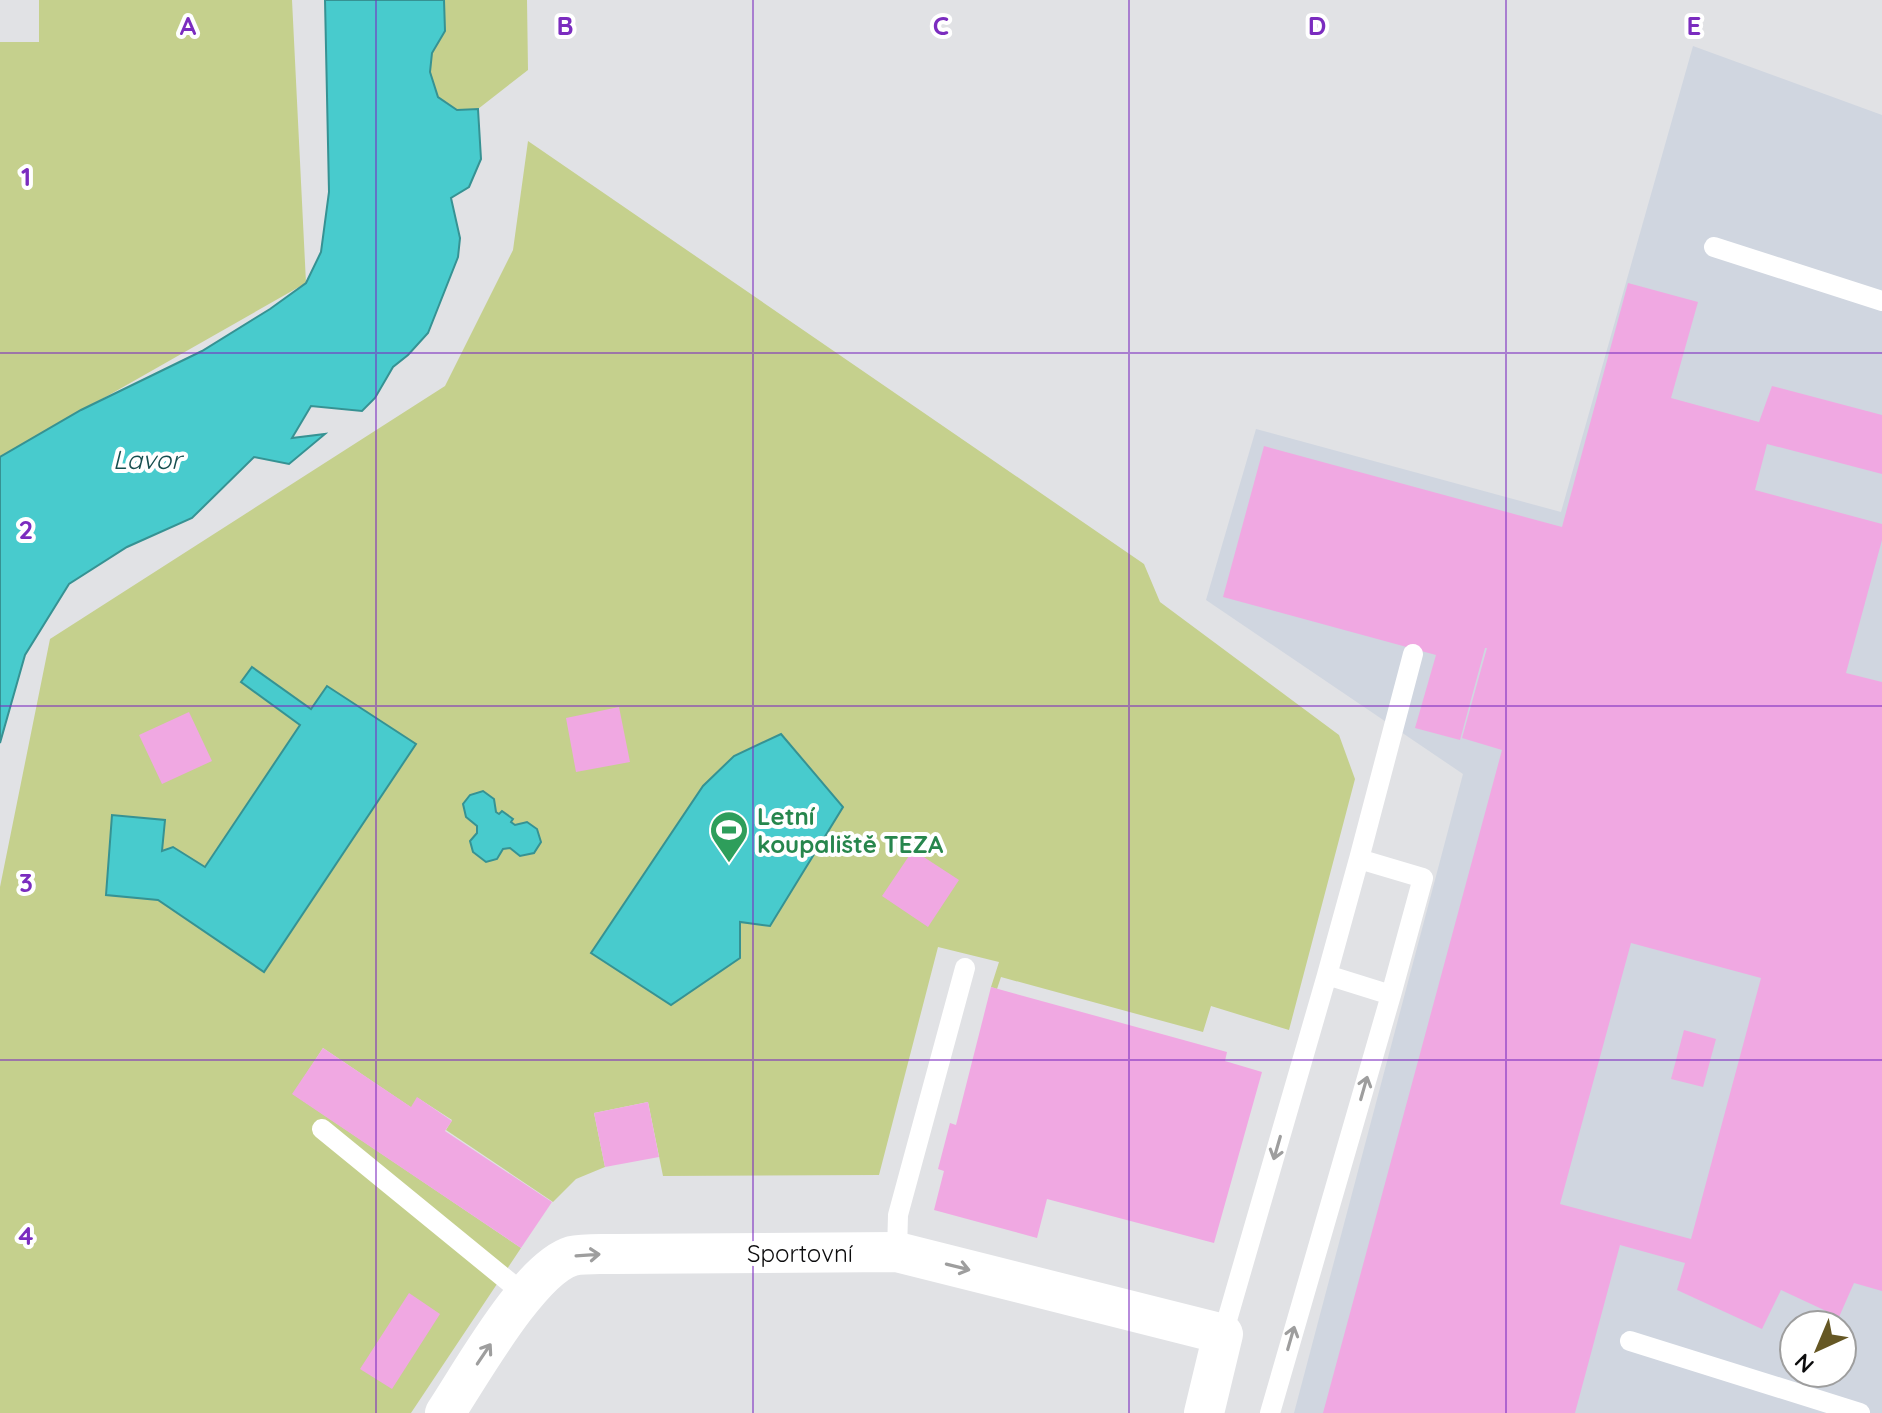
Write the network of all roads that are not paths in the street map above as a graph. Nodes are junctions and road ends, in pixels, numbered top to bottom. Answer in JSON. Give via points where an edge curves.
{"nodes":[{"id":1,"x":1714,"y":247,"type":"dead end"},
{"id":2,"x":1882,"y":301,"type":"edge"},
{"id":3,"x":1413,"y":654,"type":"dead end"},
{"id":4,"x":1359,"y":859,"type":"junction"},
{"id":5,"x":965,"y":968,"type":"dead end"},
{"id":6,"x":1327,"y":975,"type":"junction"},
{"id":7,"x":1391,"y":995,"type":"junction"},
{"id":8,"x":322,"y":1129,"type":"dead end"},
{"id":9,"x":897,"y":1252,"type":"junction"},
{"id":10,"x":524,"y":1294,"type":"junction"},
{"id":11,"x":1223,"y":1334,"type":"junction"},
{"id":12,"x":1630,"y":1341,"type":"dead end"},
{"id":13,"x":445,"y":1413,"type":"edge"},
{"id":14,"x":1204,"y":1413,"type":"edge"},
{"id":15,"x":1270,"y":1413,"type":"edge"},
{"id":16,"x":1860,"y":1413,"type":"edge"}],
"edges":[{"from":1,"to":2,"type":"lane"},
{"from":3,"to":4,"type":"lane"},
{"from":4,"to":6,"type":"lane"},
{"from":4,"to":7,"type":"lane","via":[[1423,878]]},
{"from":5,"to":9,"type":"lane","via":[[898,1215]]},
{"from":6,"to":7,"type":"lane"},
{"from":6,"to":11,"type":"lane","one_way":true},
{"from":15,"to":7,"type":"lane","one_way":true},
{"from":8,"to":10,"type":"lane"},
{"from":10,"to":9,"type":"street","name":"Sportovní","one_way":true,"via":[[545,1271],[572,1256]]},
{"from":9,"to":11,"type":"street","name":"Sportovní","one_way":true},
{"from":13,"to":10,"type":"street","name":"Sportovní","one_way":true},
{"from":11,"to":14,"type":"street"},
{"from":12,"to":16,"type":"lane"}]}
